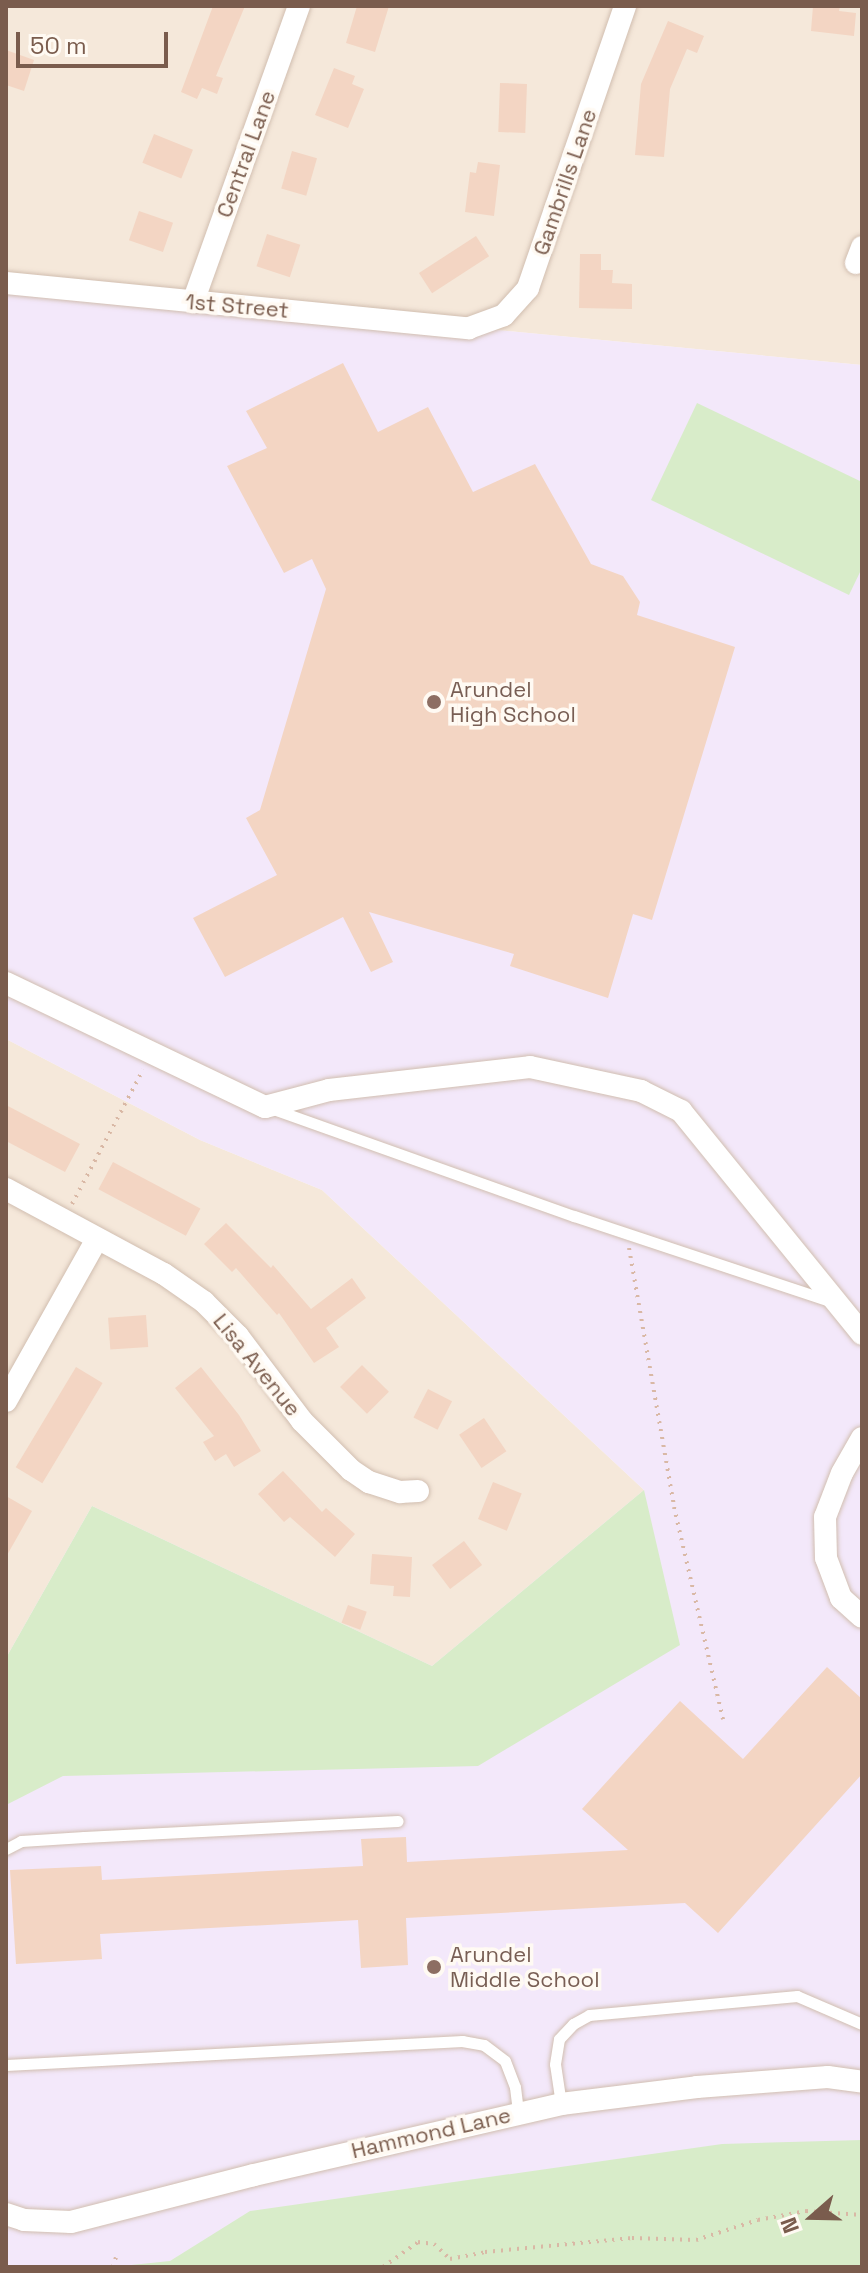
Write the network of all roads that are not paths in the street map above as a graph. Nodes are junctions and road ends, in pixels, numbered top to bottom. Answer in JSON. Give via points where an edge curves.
{"nodes":[{"id":1,"x":299,"y":6,"type":"edge"},
{"id":2,"x":625,"y":6,"type":"edge"},
{"id":3,"x":6,"y":283,"type":"edge"},
{"id":4,"x":193,"y":302,"type":"junction"},
{"id":5,"x":469,"y":328,"type":"joint"},
{"id":6,"x":6,"y":983,"type":"edge"},
{"id":7,"x":265,"y":1107,"type":"junction"},
{"id":8,"x":6,"y":1189,"type":"edge"},
{"id":9,"x":97,"y":1239,"type":"junction"},
{"id":10,"x":838,"y":1304,"type":"junction"},
{"id":11,"x":862,"y":1334,"type":"edge"},
{"id":12,"x":6,"y":1401,"type":"edge"},
{"id":13,"x":862,"y":1438,"type":"edge"},
{"id":14,"x":418,"y":1491,"type":"dead end"},
{"id":15,"x":862,"y":1617,"type":"edge"},
{"id":16,"x":398,"y":1821,"type":"dead end"},
{"id":17,"x":6,"y":1849,"type":"edge"},
{"id":18,"x":862,"y":2024,"type":"edge"},
{"id":19,"x":6,"y":2065,"type":"edge"},
{"id":20,"x":862,"y":2082,"type":"edge"},
{"id":21,"x":561,"y":2104,"type":"junction"},
{"id":22,"x":518,"y":2113,"type":"junction"},
{"id":23,"x":6,"y":2214,"type":"edge"}],
"edges":[{"from":1,"to":4,"type":"street","name":"Central Lane"},
{"from":2,"to":5,"type":"street","name":"Gambrills Lane","via":[[528,288],[504,315]]},
{"from":3,"to":4,"type":"street","name":"1st Street"},
{"from":4,"to":5,"type":"street","name":"1st Street"},
{"from":6,"to":7,"type":"street"},
{"from":7,"to":10,"type":"lane"},
{"from":7,"to":10,"type":"street","via":[[329,1090],[530,1067],[641,1091],[681,1111]]},
{"from":8,"to":9,"type":"street","name":"Lisa Avenue"},
{"from":9,"to":12,"type":"street"},
{"from":9,"to":14,"type":"street","name":"Lisa Avenue","via":[[204,1302],[238,1336],[302,1421],[351,1470],[400,1492]]},
{"from":10,"to":11,"type":"street"},
{"from":13,"to":15,"type":"street","via":[[825,1517],[826,1558],[841,1598]]},
{"from":16,"to":17,"type":"lane","via":[[21,1841]]},
{"from":18,"to":21,"type":"lane","via":[[797,1996],[589,2015],[559,2039],[555,2064]]},
{"from":19,"to":22,"type":"lane","via":[[462,2041],[484,2045],[505,2061]]},
{"from":20,"to":21,"type":"street","name":"Hammond Lane","via":[[828,2077]]},
{"from":21,"to":22,"type":"street","name":"Hammond Lane"},
{"from":22,"to":23,"type":"street","name":"Hammond Lane","via":[[71,2222]]}]}
